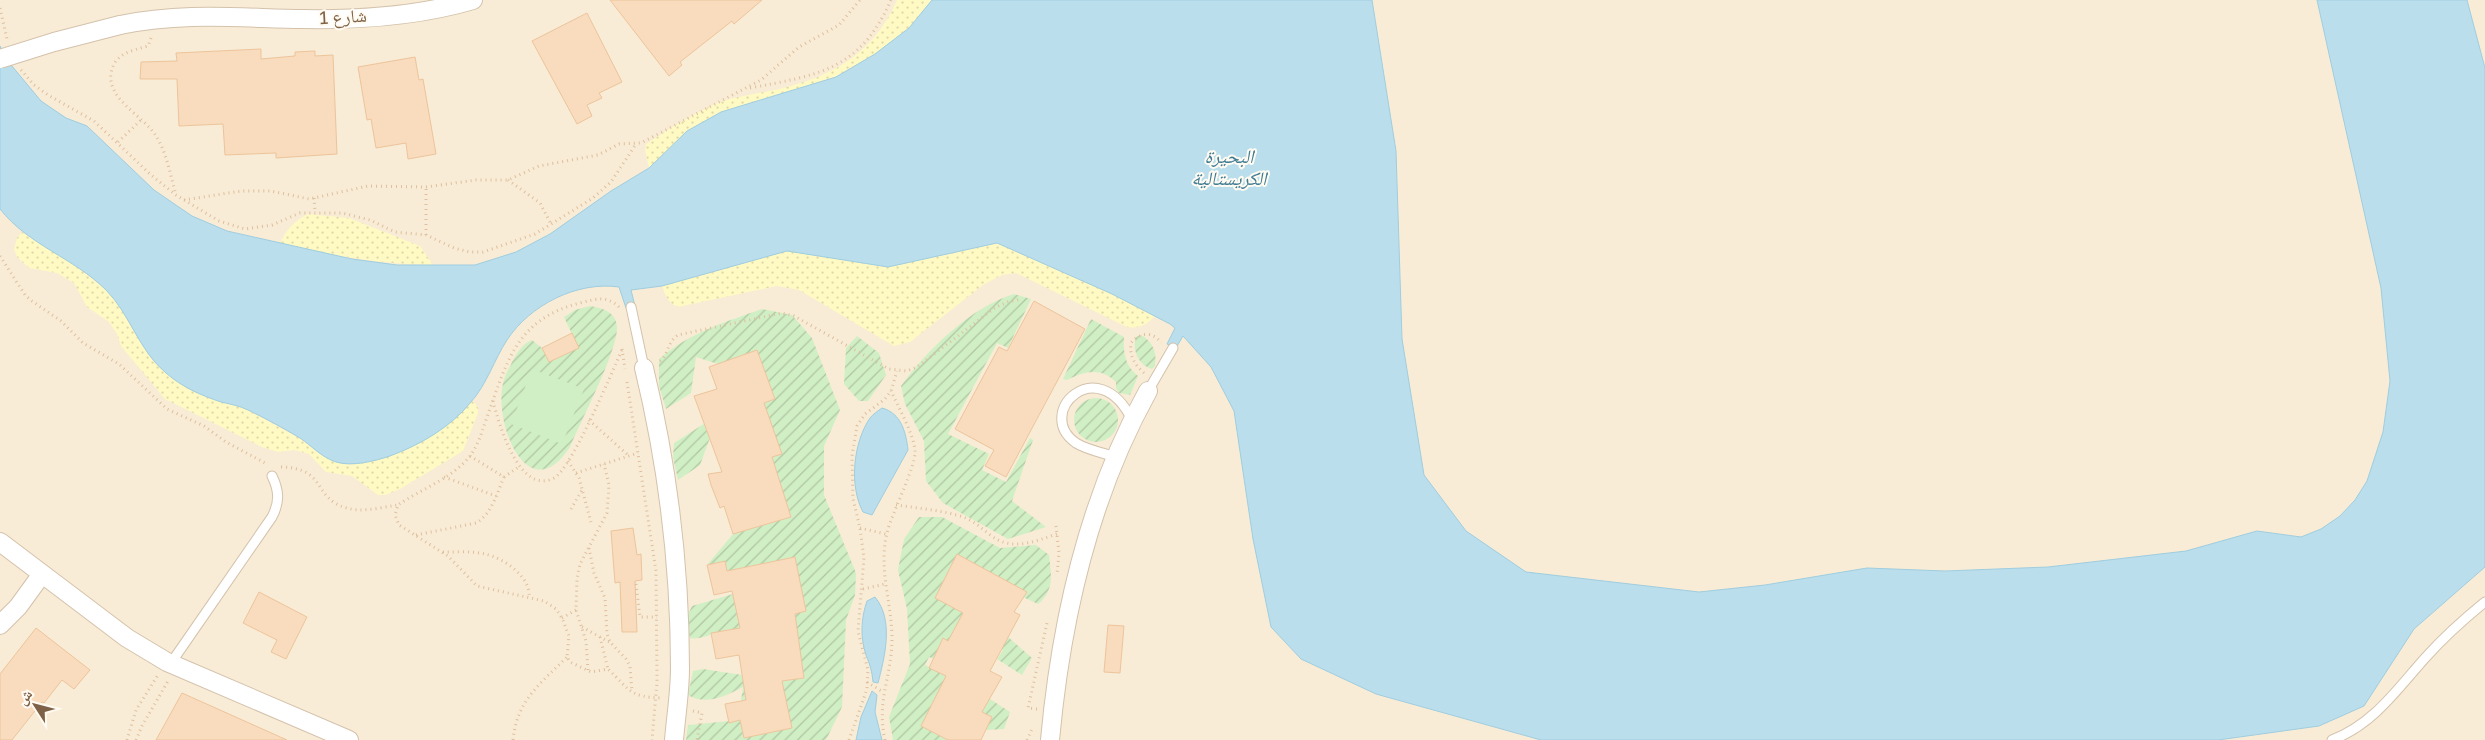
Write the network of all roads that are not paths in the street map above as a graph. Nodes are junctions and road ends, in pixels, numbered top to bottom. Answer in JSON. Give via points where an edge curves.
{"nodes":[{"id":1,"x":473,"y":0,"type":"edge"},
{"id":2,"x":240,"y":9,"type":"edge"},
{"id":3,"x":5,"y":53,"type":"edge"},
{"id":4,"x":631,"y":307,"type":"dead end"},
{"id":5,"x":1173,"y":348,"type":"dead end"},
{"id":6,"x":644,"y":368,"type":"joint"},
{"id":7,"x":1152,"y":385,"type":"joint"},
{"id":8,"x":1132,"y":420,"type":"junction"},
{"id":9,"x":1116,"y":457,"type":"junction"},
{"id":10,"x":272,"y":476,"type":"dead end"},
{"id":11,"x":0,"y":542,"type":"edge"},
{"id":12,"x":42,"y":574,"type":"junction"},
{"id":13,"x":2485,"y":602,"type":"edge"},
{"id":14,"x":0,"y":625,"type":"edge"},
{"id":15,"x":171,"y":664,"type":"junction"},
{"id":16,"x":330,"y":736,"type":"edge"},
{"id":17,"x":349,"y":740,"type":"edge"},
{"id":18,"x":674,"y":740,"type":"edge"},
{"id":19,"x":1050,"y":740,"type":"edge"},
{"id":20,"x":2332,"y":740,"type":"edge"}],
"edges":[{"from":1,"to":2,"type":"street","name":"شارع 1","via":[[366,17],[305,19]]},
{"from":2,"to":3,"type":"street","name":"شارع 1","bridge":true,"via":[[146,20]]},
{"from":4,"to":6,"type":"lane"},
{"from":5,"to":7,"type":"lane"},
{"from":6,"to":18,"type":"street","via":[[667,473],[677,567],[680,670]]},
{"from":7,"to":8,"type":"street"},
{"from":8,"to":9,"type":"street"},
{"from":8,"to":9,"type":"lane","via":[[1116,397],[1104,390],[1090,387],[1080,390],[1065,405],[1062,416],[1069,436],[1077,444]]},
{"from":9,"to":19,"type":"street","via":[[1087,539],[1067,620]]},
{"from":10,"to":15,"type":"lane","via":[[278,492],[272,517]]},
{"from":11,"to":12,"type":"street"},
{"from":12,"to":14,"type":"street"},
{"from":12,"to":15,"type":"street","via":[[127,638]]},
{"from":13,"to":20,"type":"lane","via":[[2428,655],[2377,712],[2350,732]]},
{"from":15,"to":16,"type":"street"},
{"from":16,"to":17,"type":"street"}]}
